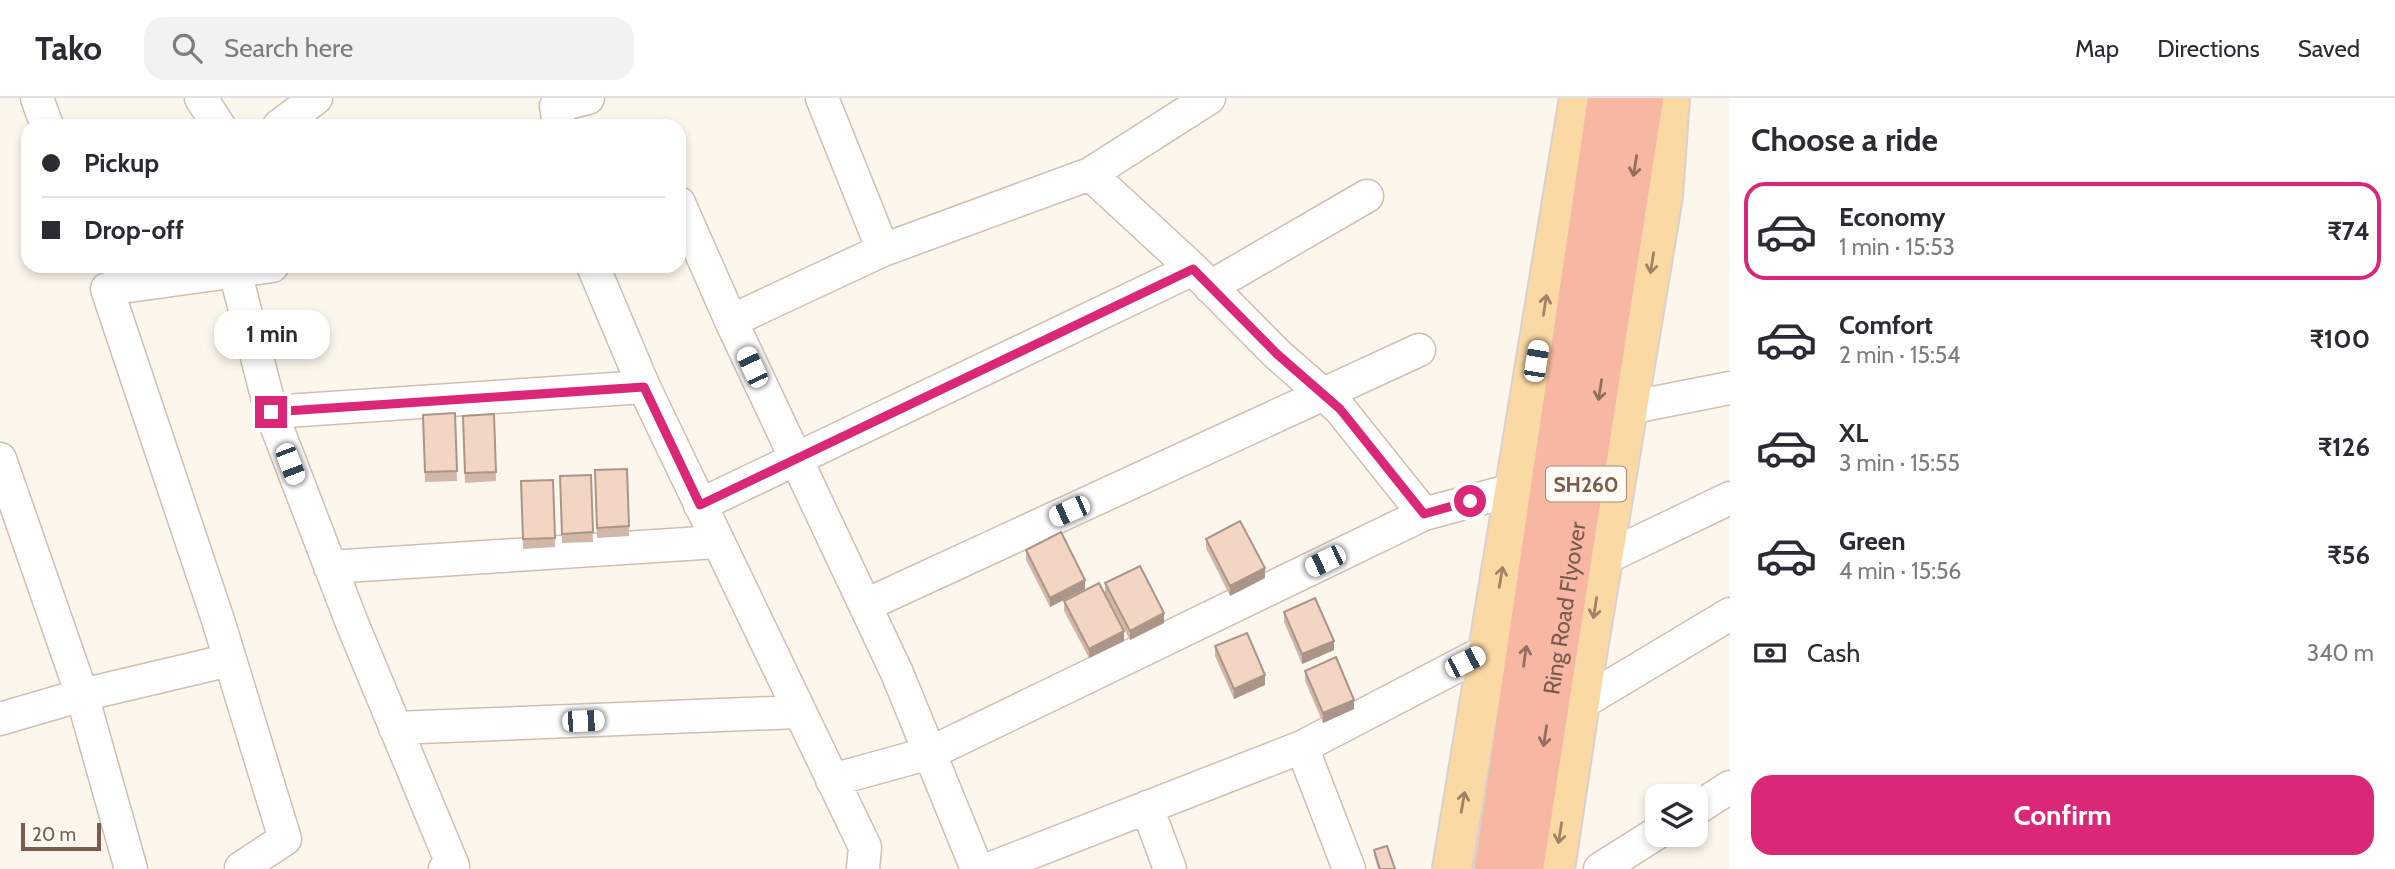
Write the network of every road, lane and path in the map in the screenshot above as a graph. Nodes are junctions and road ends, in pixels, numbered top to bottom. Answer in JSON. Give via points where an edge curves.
{"nodes":[{"id":1,"x":37,"y":98,"type":"edge"},
{"id":2,"x":201,"y":98,"type":"edge"},
{"id":3,"x":316,"y":98,"type":"edge"},
{"id":4,"x":588,"y":98,"type":"edge"},
{"id":5,"x":822,"y":98,"type":"edge"},
{"id":6,"x":1209,"y":98,"type":"edge"},
{"id":7,"x":1579,"y":98,"type":"edge"},
{"id":8,"x":1607,"y":98,"type":"edge"},
{"id":9,"x":1644,"y":98,"type":"edge"},
{"id":10,"x":1670,"y":98,"type":"edge"},
{"id":11,"x":556,"y":110,"type":"edge"},
{"id":12,"x":44,"y":119,"type":"edge"},
{"id":13,"x":214,"y":119,"type":"edge"},
{"id":14,"x":288,"y":119,"type":"edge"},
{"id":15,"x":1090,"y":173,"type":"junction"},
{"id":16,"x":1367,"y":196,"type":"dead end"},
{"id":17,"x":686,"y":219,"type":"edge"},
{"id":18,"x":883,"y":250,"type":"junction"},
{"id":19,"x":197,"y":273,"type":"edge"},
{"id":20,"x":236,"y":273,"type":"edge"},
{"id":21,"x":596,"y":273,"type":"edge"},
{"id":22,"x":102,"y":278,"type":"edge"},
{"id":23,"x":1202,"y":278,"type":"junction"},
{"id":24,"x":731,"y":321,"type":"junction"},
{"id":25,"x":1419,"y":350,"type":"dead end"},
{"id":26,"x":644,"y":387,"type":"junction"},
{"id":27,"x":1730,"y":388,"type":"edge"},
{"id":28,"x":1323,"y":394,"type":"junction"},
{"id":29,"x":1628,"y":408,"type":"junction"},
{"id":30,"x":271,"y":412,"type":"junction"},
{"id":31,"x":0,"y":459,"type":"edge"},
{"id":32,"x":796,"y":461,"type":"junction"},
{"id":33,"x":1516,"y":489,"type":"junction"},
{"id":34,"x":1730,"y":498,"type":"edge"},
{"id":35,"x":700,"y":505,"type":"junction"},
{"id":36,"x":1424,"y":514,"type":"junction"},
{"id":37,"x":717,"y":542,"type":"junction"},
{"id":38,"x":1603,"y":559,"type":"junction"},
{"id":39,"x":330,"y":567,"type":"junction"},
{"id":40,"x":866,"y":605,"type":"junction"},
{"id":41,"x":1730,"y":614,"type":"edge"},
{"id":42,"x":1489,"y":650,"type":"junction"},
{"id":43,"x":230,"y":660,"type":"junction"},
{"id":44,"x":82,"y":695,"type":"junction"},
{"id":45,"x":1580,"y":704,"type":"junction"},
{"id":46,"x":798,"y":712,"type":"junction"},
{"id":47,"x":0,"y":719,"type":"edge"},
{"id":48,"x":395,"y":728,"type":"junction"},
{"id":49,"x":1302,"y":747,"type":"junction"},
{"id":50,"x":930,"y":753,"type":"junction"},
{"id":51,"x":832,"y":780,"type":"junction"},
{"id":52,"x":1730,"y":787,"type":"edge"},
{"id":53,"x":1708,"y":801,"type":"edge"},
{"id":54,"x":1147,"y":807,"type":"junction"},
{"id":55,"x":1645,"y":841,"type":"edge"},
{"id":56,"x":454,"y":868,"type":"edge"},
{"id":57,"x":131,"y":869,"type":"edge"},
{"id":58,"x":241,"y":869,"type":"edge"},
{"id":59,"x":863,"y":869,"type":"edge"},
{"id":60,"x":977,"y":869,"type":"edge"},
{"id":61,"x":989,"y":869,"type":"edge"},
{"id":62,"x":1170,"y":869,"type":"edge"},
{"id":63,"x":1349,"y":869,"type":"edge"},
{"id":64,"x":1452,"y":869,"type":"edge"},
{"id":65,"x":1494,"y":869,"type":"edge"},
{"id":66,"x":1524,"y":869,"type":"edge"},
{"id":67,"x":1555,"y":869,"type":"edge"},
{"id":68,"x":1600,"y":869,"type":"edge"}],
"edges":[{"from":1,"to":12,"type":"street"},
{"from":2,"to":13,"type":"street"},
{"from":3,"to":14,"type":"street"},
{"from":4,"to":11,"type":"street"},
{"from":5,"to":18,"type":"street"},
{"from":6,"to":15,"type":"street"},
{"from":33,"to":7,"type":"main road","one_way":true},
{"from":65,"to":8,"type":"highway","name":"Ring Road Flyover","number":"SH260","one_way":true},
{"from":9,"to":66,"type":"highway","name":"Ring Road Flyover","number":"SH260","one_way":true},
{"from":10,"to":29,"type":"main road","one_way":true,"via":[[1663,196]]},
{"from":15,"to":18,"type":"street"},
{"from":15,"to":23,"type":"street"},
{"from":16,"to":23,"type":"street"},
{"from":17,"to":24,"type":"street"},
{"from":18,"to":24,"type":"street"},
{"from":19,"to":22,"type":"street"},
{"from":20,"to":30,"type":"street"},
{"from":21,"to":26,"type":"street"},
{"from":22,"to":43,"type":"street"},
{"from":23,"to":28,"type":"street"},
{"from":23,"to":32,"type":"street"},
{"from":24,"to":32,"type":"street"},
{"from":25,"to":28,"type":"street"},
{"from":26,"to":30,"type":"street"},
{"from":26,"to":35,"type":"street"},
{"from":27,"to":29,"type":"street"},
{"from":28,"to":36,"type":"street"},
{"from":28,"to":40,"type":"street"},
{"from":29,"to":38,"type":"main road"},
{"from":30,"to":39,"type":"street"},
{"from":31,"to":44,"type":"street"},
{"from":32,"to":35,"type":"street"},
{"from":32,"to":40,"type":"street"},
{"from":33,"to":36,"type":"street"},
{"from":42,"to":33,"type":"main road","one_way":true},
{"from":34,"to":38,"type":"street"},
{"from":35,"to":37,"type":"street"},
{"from":36,"to":50,"type":"street"},
{"from":37,"to":39,"type":"street"},
{"from":37,"to":46,"type":"street"},
{"from":38,"to":45,"type":"main road","one_way":true},
{"from":39,"to":48,"type":"street"},
{"from":40,"to":50,"type":"street"},
{"from":41,"to":45,"type":"street"},
{"from":42,"to":49,"type":"street"},
{"from":64,"to":42,"type":"main road","one_way":true},
{"from":43,"to":44,"type":"street"},
{"from":43,"to":58,"type":"street","via":[[285,839]]},
{"from":44,"to":47,"type":"street"},
{"from":44,"to":57,"type":"street"},
{"from":45,"to":67,"type":"main road","one_way":true},
{"from":46,"to":48,"type":"street"},
{"from":46,"to":51,"type":"street"},
{"from":48,"to":56,"type":"street"},
{"from":49,"to":54,"type":"street"},
{"from":49,"to":63,"type":"street"},
{"from":50,"to":51,"type":"street"},
{"from":50,"to":60,"type":"street"},
{"from":51,"to":59,"type":"street","via":[[865,847]]},
{"from":52,"to":53,"type":"street"},
{"from":54,"to":61,"type":"street"},
{"from":54,"to":62,"type":"street"},
{"from":55,"to":68,"type":"street"}]}
